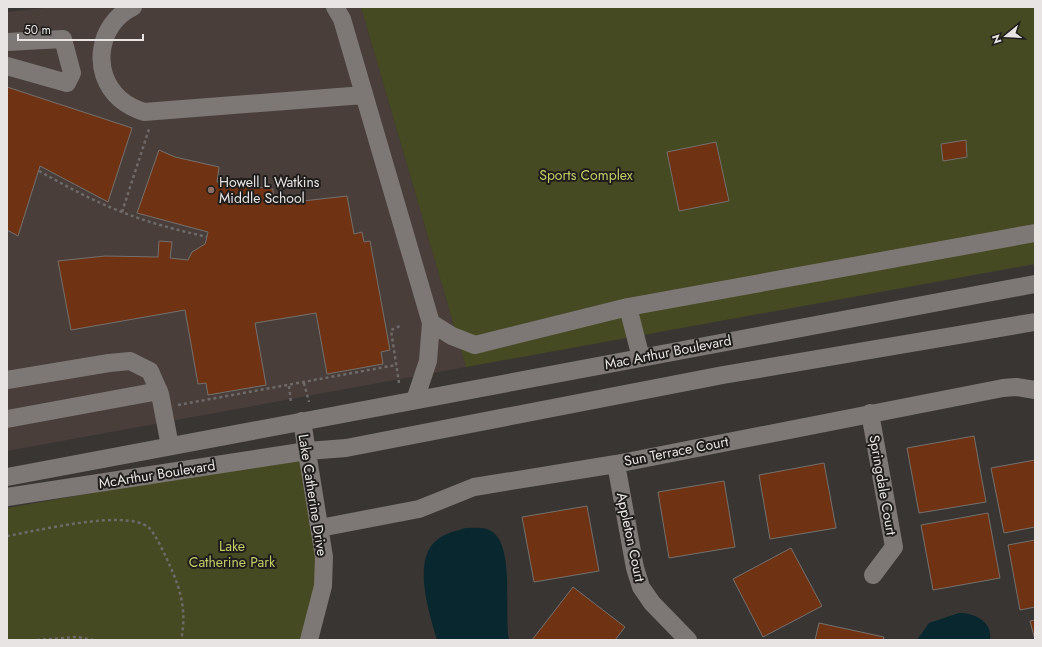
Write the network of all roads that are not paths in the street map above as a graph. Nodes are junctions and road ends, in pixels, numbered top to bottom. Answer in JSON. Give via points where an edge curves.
{"nodes":[{"id":1,"x":133,"y":7,"type":"edge"},
{"id":2,"x":335,"y":7,"type":"edge"},
{"id":3,"x":7,"y":42,"type":"edge"},
{"id":4,"x":7,"y":66,"type":"edge"},
{"id":5,"x":102,"y":71,"type":"junction"},
{"id":6,"x":72,"y":73,"type":"junction"},
{"id":7,"x":364,"y":95,"type":"junction"},
{"id":8,"x":1035,"y":232,"type":"edge"},
{"id":9,"x":1035,"y":284,"type":"edge"},
{"id":10,"x":628,"y":307,"type":"junction"},
{"id":11,"x":1035,"y":322,"type":"edge"},
{"id":12,"x":431,"y":323,"type":"junction"},
{"id":13,"x":641,"y":358,"type":"junction"},
{"id":14,"x":7,"y":380,"type":"edge"},
{"id":15,"x":1035,"y":390,"type":"edge"},
{"id":16,"x":159,"y":391,"type":"junction"},
{"id":17,"x":415,"y":400,"type":"junction"},
{"id":18,"x":870,"y":413,"type":"junction"},
{"id":19,"x":7,"y":419,"type":"edge"},
{"id":20,"x":302,"y":421,"type":"junction"},
{"id":21,"x":170,"y":446,"type":"junction"},
{"id":22,"x":307,"y":451,"type":"junction"},
{"id":23,"x":616,"y":464,"type":"junction"},
{"id":24,"x":7,"y":477,"type":"edge"},
{"id":25,"x":7,"y":498,"type":"edge"},
{"id":26,"x":320,"y":528,"type":"junction"},
{"id":27,"x":873,"y":575,"type":"dead end"},
{"id":28,"x":309,"y":640,"type":"edge"},
{"id":29,"x":688,"y":640,"type":"edge"}],
"edges":[{"from":1,"to":5,"type":"street","via":[[114,19],[107,31],[102,47]]},
{"from":2,"to":7,"type":"street","via":[[343,24]]},
{"from":3,"to":6,"type":"street","via":[[63,39]]},
{"from":4,"to":6,"type":"street","via":[[67,83]]},
{"from":5,"to":6,"type":"street"},
{"from":5,"to":7,"type":"street","via":[[118,98],[130,107],[144,112]]},
{"from":7,"to":12,"type":"street"},
{"from":8,"to":10,"type":"street"},
{"from":9,"to":13,"type":"street","name":"Mac Arthur Boulevard"},
{"from":10,"to":12,"type":"street","via":[[475,345],[452,336]]},
{"from":10,"to":13,"type":"street"},
{"from":11,"to":22,"type":"street","via":[[723,375],[346,448]]},
{"from":12,"to":17,"type":"street","via":[[428,361]]},
{"from":13,"to":17,"type":"street","name":"Mac Arthur Boulevard"},
{"from":14,"to":16,"type":"street","via":[[130,361],[150,371]]},
{"from":15,"to":18,"type":"street","name":"Sun Terrace Court","via":[[1003,388]]},
{"from":16,"to":19,"type":"street"},
{"from":16,"to":21,"type":"street"},
{"from":17,"to":20,"type":"street","name":"Mac Arthur Boulevard"},
{"from":18,"to":23,"type":"street","name":"Sun Terrace Court"},
{"from":18,"to":27,"type":"street","name":"Springdale Court","via":[[894,548]]},
{"from":20,"to":21,"type":"street","name":"McArthur Boulevard"},
{"from":20,"to":22,"type":"street","name":"Lake Catherine Drive"},
{"from":21,"to":24,"type":"street","name":"McArthur Boulevard"},
{"from":22,"to":25,"type":"street","name":"McArthur Boulevard"},
{"from":22,"to":26,"type":"street","name":"Lake Catherine Drive"},
{"from":23,"to":26,"type":"street","name":"Sun Terrace Court","via":[[474,487],[419,509]]},
{"from":23,"to":29,"type":"street","name":"Appleton Court","via":[[635,568],[641,587],[652,603]]},
{"from":26,"to":28,"type":"street","name":"Lake Catherine Drive","via":[[324,557],[323,586]]}]}
